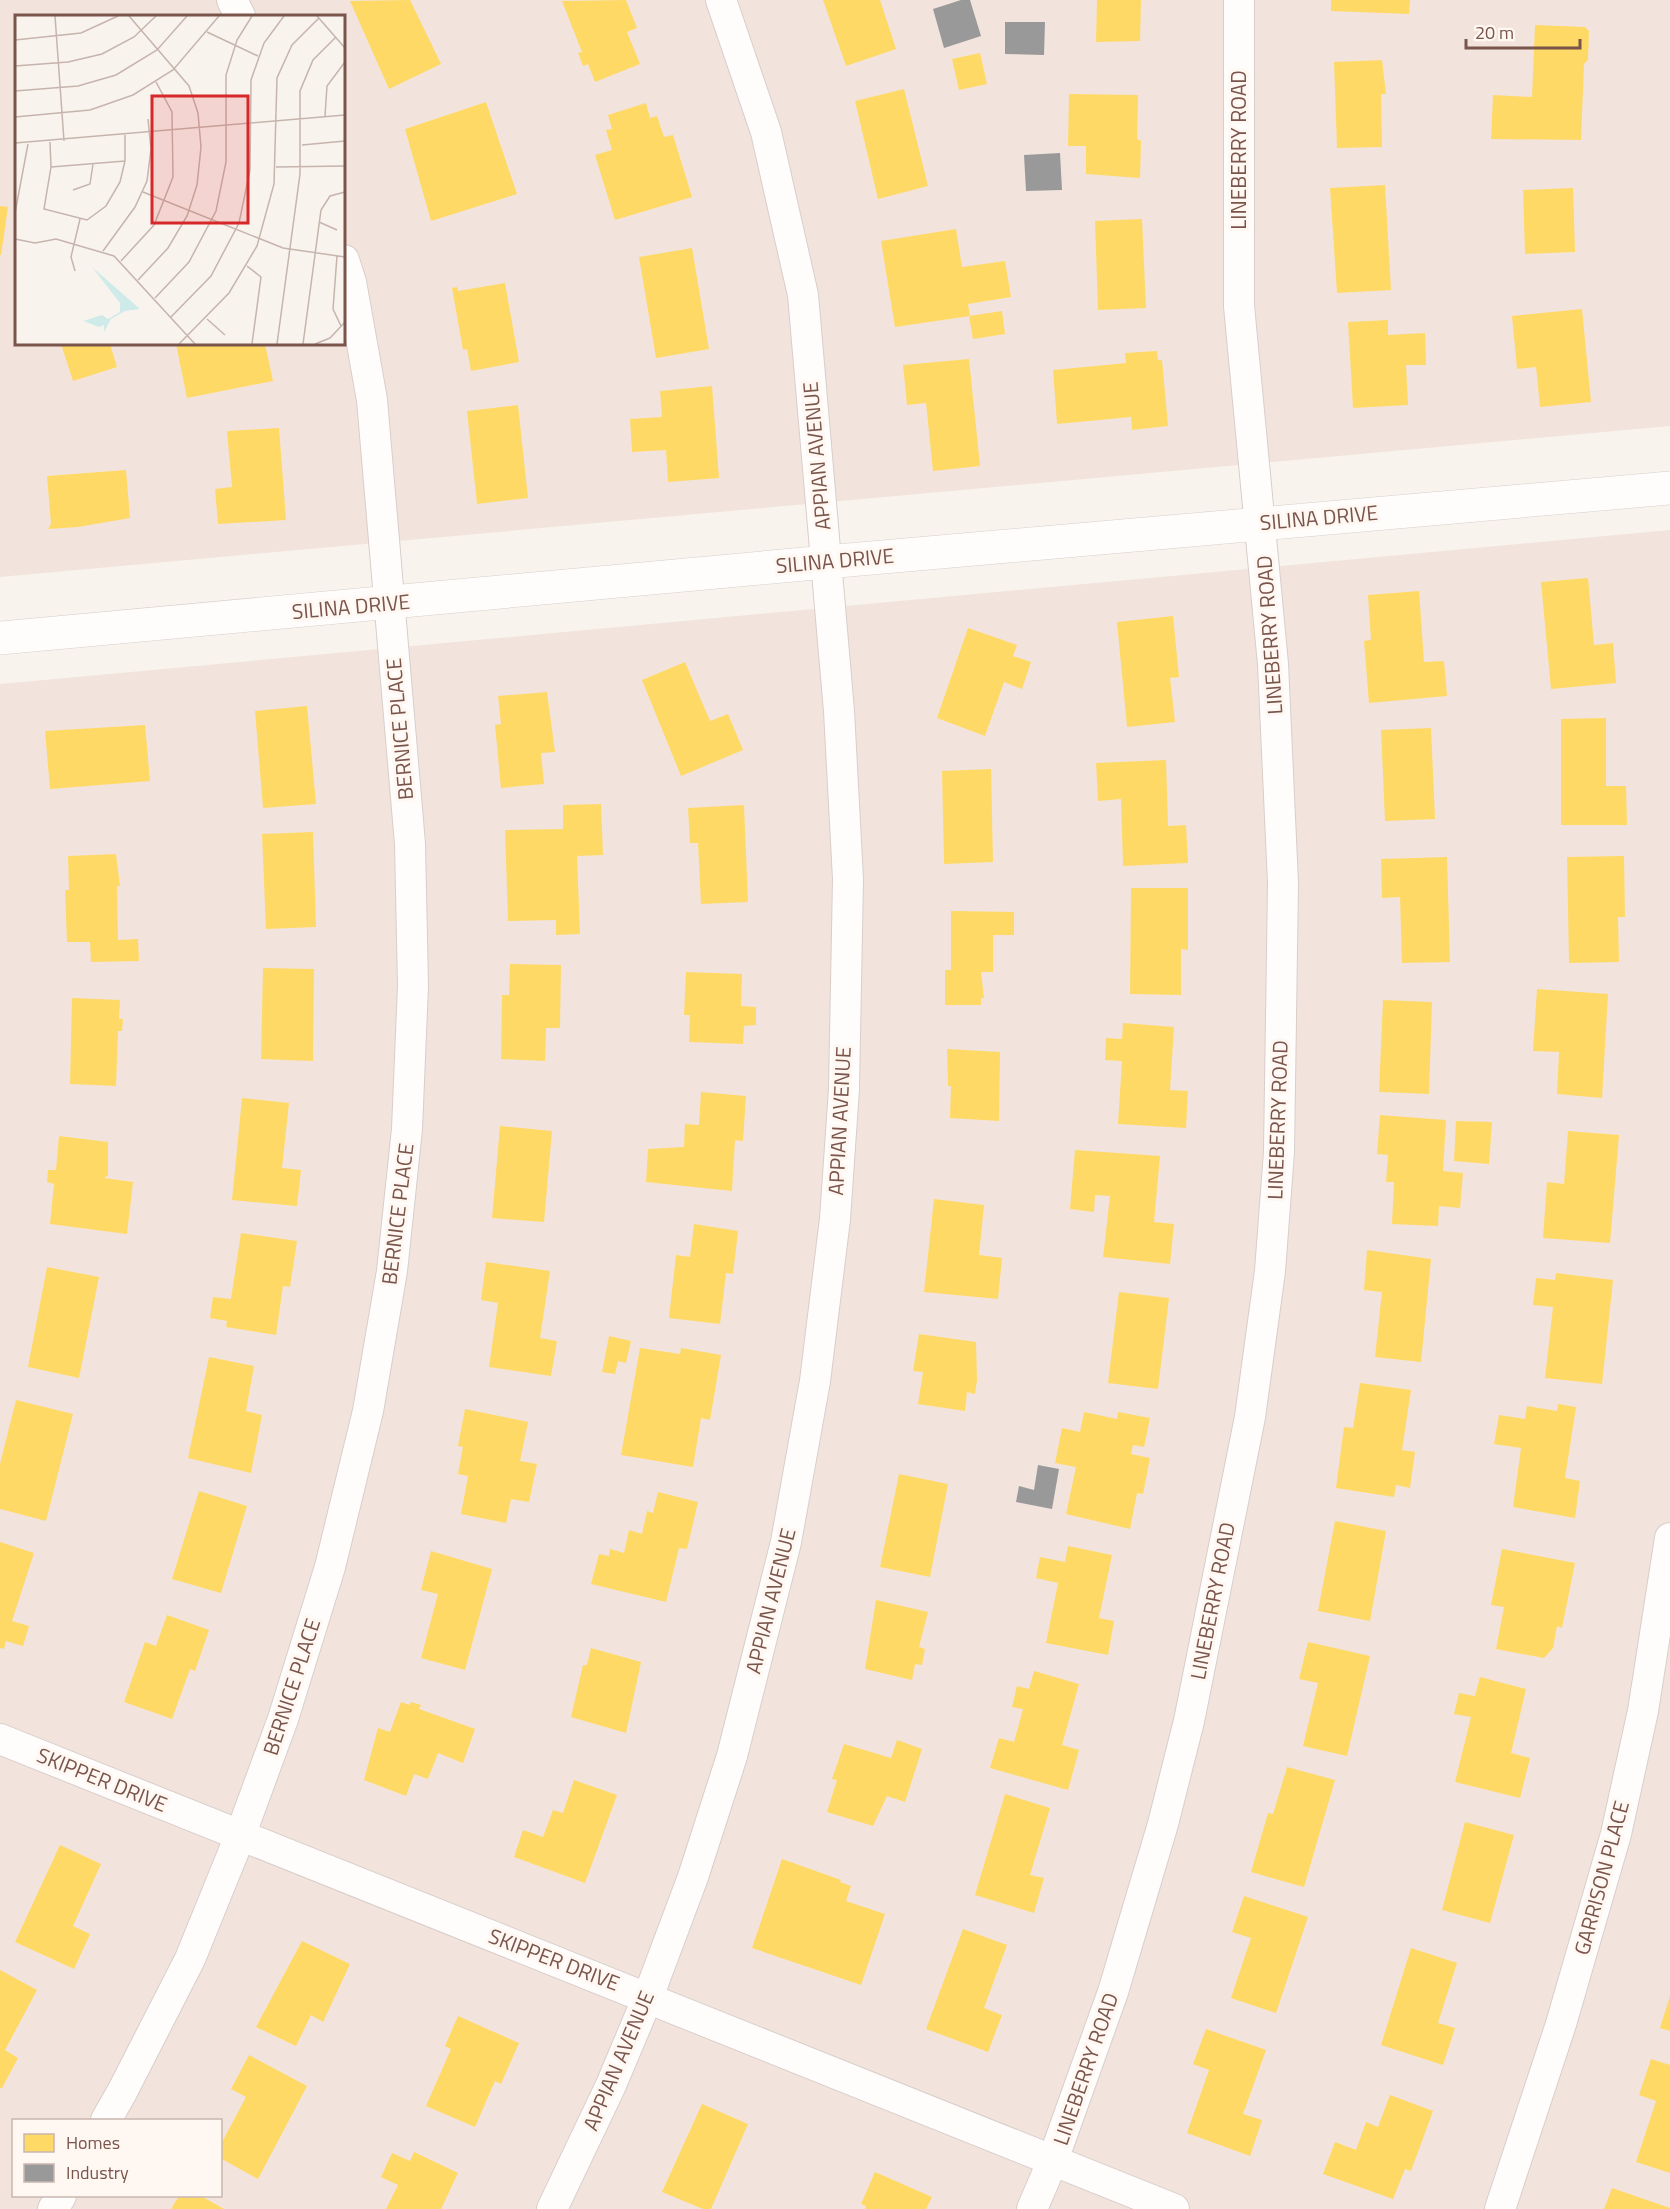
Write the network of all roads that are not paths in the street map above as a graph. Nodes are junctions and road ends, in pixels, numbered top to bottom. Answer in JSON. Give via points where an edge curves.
{"nodes":[{"id":1,"x":232,"y":0,"type":"edge"},
{"id":2,"x":721,"y":0,"type":"edge"},
{"id":3,"x":1239,"y":0,"type":"edge"},
{"id":4,"x":240,"y":15,"type":"edge"},
{"id":5,"x":345,"y":263,"type":"edge"},
{"id":6,"x":1670,"y":488,"type":"edge"},
{"id":7,"x":1262,"y":523,"type":"junction"},
{"id":8,"x":826,"y":562,"type":"junction"},
{"id":9,"x":388,"y":603,"type":"junction"},
{"id":10,"x":0,"y":638,"type":"edge"},
{"id":11,"x":1670,"y":1538,"type":"edge"},
{"id":12,"x":0,"y":1739,"type":"edge"},
{"id":13,"x":240,"y":1836,"type":"junction"},
{"id":14,"x":648,"y":1997,"type":"junction"},
{"id":15,"x":106,"y":2119,"type":"edge"},
{"id":16,"x":1053,"y":2160,"type":"junction"},
{"id":17,"x":552,"y":2209,"type":"edge"},
{"id":18,"x":1032,"y":2209,"type":"edge"},
{"id":19,"x":1174,"y":2209,"type":"edge"},
{"id":20,"x":1500,"y":2209,"type":"edge"}],
"edges":[{"from":1,"to":4,"type":"street"},
{"from":2,"to":8,"type":"street","name":"APPIAN AVENUE","via":[[766,132],[803,295]]},
{"from":3,"to":7,"type":"street","name":"LINEBERRY ROAD","via":[[1239,306]]},
{"from":5,"to":9,"type":"street","name":"BERNICE PLACE","via":[[372,400]]},
{"from":6,"to":7,"type":"street","name":"SILINA DRIVE"},
{"from":7,"to":8,"type":"street","name":"SILINA DRIVE"},
{"from":7,"to":16,"type":"street","name":"LINEBERRY ROAD","via":[[1283,883],[1279,1152],[1270,1271],[1250,1417],[1189,1721],[1113,1992]]},
{"from":8,"to":9,"type":"street","name":"SILINA DRIVE"},
{"from":8,"to":14,"type":"street","name":"APPIAN AVENUE","via":[[848,879],[843,1101],[835,1219],[815,1382],[786,1542],[732,1756]]},
{"from":9,"to":10,"type":"street","name":"SILINA DRIVE"},
{"from":9,"to":13,"type":"street","name":"BERNICE PLACE","via":[[410,844],[413,986],[407,1129],[392,1271],[368,1411],[330,1567],[283,1719]]},
{"from":11,"to":20,"type":"street","name":"GARRISON PLACE","via":[[1643,1711],[1617,1834],[1561,2024]]},
{"from":12,"to":13,"type":"street","name":"SKIPPER DRIVE"},
{"from":13,"to":14,"type":"street","name":"SKIPPER DRIVE"},
{"from":13,"to":15,"type":"street","name":"BERNICE PLACE","via":[[190,1959]]},
{"from":14,"to":16,"type":"street","name":"SKIPPER DRIVE"},
{"from":14,"to":17,"type":"street","name":"APPIAN AVENUE"},
{"from":16,"to":18,"type":"street","name":"LINEBERRY ROAD"},
{"from":16,"to":19,"type":"street","name":"SKIPPER DRIVE"}]}
